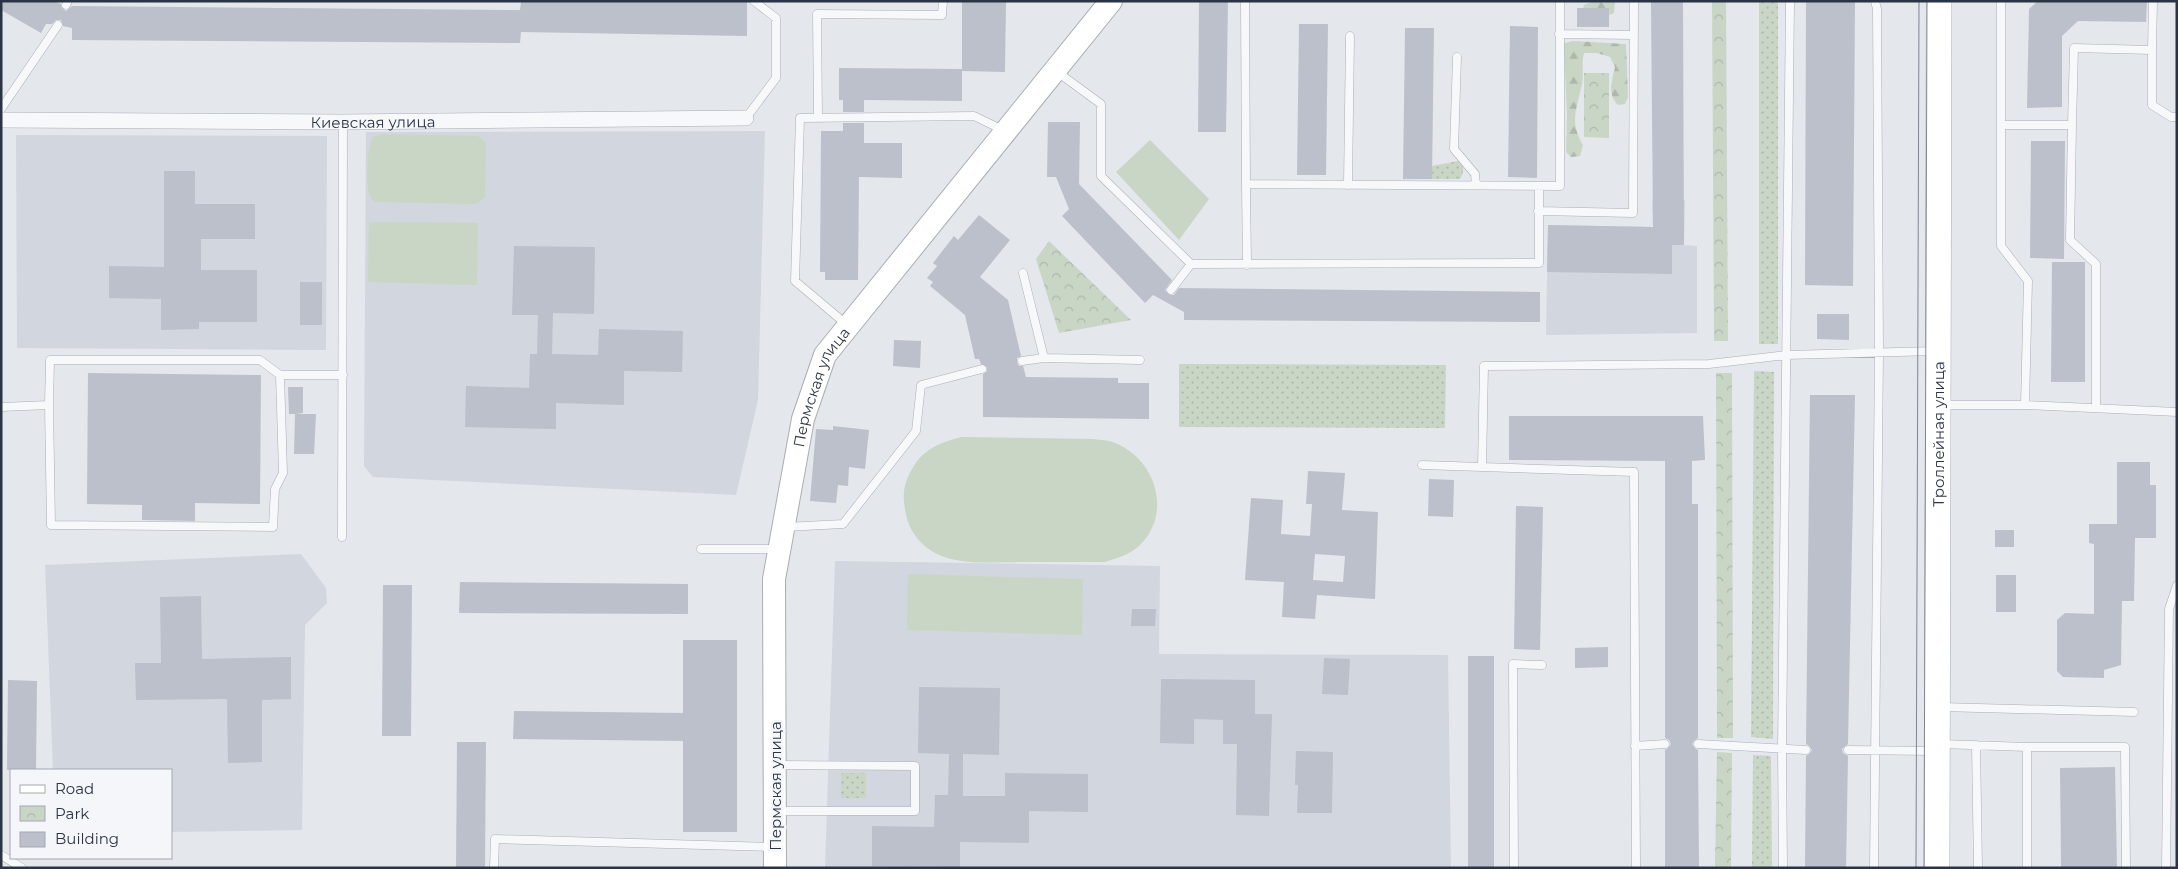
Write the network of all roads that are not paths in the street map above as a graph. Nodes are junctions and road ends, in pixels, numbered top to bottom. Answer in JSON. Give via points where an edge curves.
{"nodes":[{"id":1,"x":754,"y":1,"type":"edge"},
{"id":2,"x":942,"y":1,"type":"edge"},
{"id":3,"x":1111,"y":1,"type":"edge"},
{"id":4,"x":1245,"y":1,"type":"edge"},
{"id":5,"x":1560,"y":1,"type":"edge"},
{"id":6,"x":1634,"y":1,"type":"edge"},
{"id":7,"x":1790,"y":1,"type":"edge"},
{"id":8,"x":1875,"y":1,"type":"edge"},
{"id":9,"x":1940,"y":1,"type":"edge"},
{"id":10,"x":2000,"y":1,"type":"edge"},
{"id":11,"x":2153,"y":1,"type":"edge"},
{"id":12,"x":58,"y":25,"type":"dead end"},
{"id":13,"x":1559,"y":34,"type":"junction"},
{"id":14,"x":1634,"y":35,"type":"junction"},
{"id":15,"x":1350,"y":36,"type":"dead end"},
{"id":16,"x":2152,"y":50,"type":"junction"},
{"id":17,"x":1457,"y":57,"type":"dead end"},
{"id":18,"x":1056,"y":71,"type":"junction"},
{"id":19,"x":1,"y":109,"type":"edge"},
{"id":20,"x":2177,"y":117,"type":"edge"},
{"id":21,"x":746,"y":118,"type":"joint"},
{"id":22,"x":818,"y":118,"type":"junction"},
{"id":23,"x":1,"y":120,"type":"edge"},
{"id":24,"x":343,"y":122,"type":"junction"},
{"id":25,"x":2072,"y":125,"type":"junction"},
{"id":26,"x":2001,"y":126,"type":"junction"},
{"id":27,"x":1004,"y":131,"type":"junction"},
{"id":28,"x":1246,"y":184,"type":"junction"},
{"id":29,"x":1348,"y":185,"type":"junction"},
{"id":30,"x":1476,"y":185,"type":"junction"},
{"id":31,"x":1538,"y":186,"type":"junction"},
{"id":32,"x":1538,"y":211,"type":"junction"},
{"id":33,"x":1191,"y":264,"type":"junction"},
{"id":34,"x":1247,"y":265,"type":"junction"},
{"id":35,"x":1023,"y":273,"type":"dead end"},
{"id":36,"x":1171,"y":290,"type":"dead end"},
{"id":37,"x":849,"y":327,"type":"junction"},
{"id":38,"x":1938,"y":351,"type":"junction"},
{"id":39,"x":1879,"y":352,"type":"junction"},
{"id":40,"x":1786,"y":355,"type":"junction"},
{"id":41,"x":1044,"y":358,"type":"junction"},
{"id":42,"x":1140,"y":360,"type":"dead end"},
{"id":43,"x":1022,"y":361,"type":"dead end"},
{"id":44,"x":982,"y":369,"type":"dead end"},
{"id":45,"x":280,"y":375,"type":"junction"},
{"id":46,"x":342,"y":375,"type":"junction"},
{"id":47,"x":49,"y":405,"type":"junction"},
{"id":48,"x":1938,"y":405,"type":"junction"},
{"id":49,"x":2025,"y":405,"type":"junction"},
{"id":50,"x":1,"y":407,"type":"edge"},
{"id":51,"x":2096,"y":408,"type":"junction"},
{"id":52,"x":2177,"y":412,"type":"edge"},
{"id":53,"x":1422,"y":465,"type":"dead end"},
{"id":54,"x":1482,"y":467,"type":"junction"},
{"id":55,"x":342,"y":537,"type":"dead end"},
{"id":56,"x":781,"y":538,"type":"junction"},
{"id":57,"x":701,"y":549,"type":"dead end"},
{"id":58,"x":2177,"y":585,"type":"edge"},
{"id":59,"x":1542,"y":665,"type":"dead end"},
{"id":60,"x":1937,"y":707,"type":"junction"},
{"id":61,"x":2134,"y":712,"type":"dead end"},
{"id":62,"x":1665,"y":744,"type":"dead end"},
{"id":63,"x":1698,"y":744,"type":"dead end"},
{"id":64,"x":1976,"y":745,"type":"junction"},
{"id":65,"x":1636,"y":746,"type":"junction"},
{"id":66,"x":1937,"y":747,"type":"junction"},
{"id":67,"x":2027,"y":747,"type":"junction"},
{"id":68,"x":1782,"y":749,"type":"junction"},
{"id":69,"x":1806,"y":750,"type":"dead end"},
{"id":70,"x":1848,"y":750,"type":"dead end"},
{"id":71,"x":1875,"y":750,"type":"junction"},
{"id":72,"x":775,"y":765,"type":"junction"},
{"id":73,"x":775,"y":811,"type":"junction"},
{"id":74,"x":1,"y":855,"type":"edge"},
{"id":75,"x":775,"y":857,"type":"edge"},
{"id":76,"x":22,"y":868,"type":"edge"},
{"id":77,"x":494,"y":868,"type":"edge"},
{"id":78,"x":1514,"y":868,"type":"edge"},
{"id":79,"x":1636,"y":868,"type":"edge"},
{"id":80,"x":1783,"y":868,"type":"edge"},
{"id":81,"x":1874,"y":868,"type":"edge"},
{"id":82,"x":1938,"y":868,"type":"edge"},
{"id":83,"x":1978,"y":868,"type":"edge"},
{"id":84,"x":2027,"y":868,"type":"edge"},
{"id":85,"x":2126,"y":868,"type":"edge"},
{"id":86,"x":2166,"y":868,"type":"edge"}],
"edges":[{"from":1,"to":21,"type":"lane","via":[[776,18],[776,78]]},
{"from":2,"to":22,"type":"lane","via":[[942,15],[817,14]]},
{"from":3,"to":18,"type":"street","name":"Пермская улица"},
{"from":4,"to":28,"type":"lane"},
{"from":5,"to":13,"type":"lane"},
{"from":6,"to":14,"type":"lane"},
{"from":7,"to":40,"type":"lane"},
{"from":8,"to":39,"type":"lane"},
{"from":9,"to":38,"type":"main road","name":"Троллейная улица"},
{"from":10,"to":26,"type":"lane"},
{"from":11,"to":16,"type":"lane"},
{"from":12,"to":19,"type":"lane"},
{"from":13,"to":14,"type":"lane"},
{"from":13,"to":31,"type":"lane","via":[[1560,186]]},
{"from":14,"to":32,"type":"lane","via":[[1633,213]]},
{"from":15,"to":29,"type":"lane"},
{"from":16,"to":20,"type":"lane","via":[[2152,105],[2171,117]]},
{"from":16,"to":25,"type":"lane","via":[[2074,48]]},
{"from":17,"to":30,"type":"lane","via":[[1454,149],[1474,174]]},
{"from":18,"to":27,"type":"street","name":"Пермская улица"},
{"from":18,"to":33,"type":"lane","via":[[1101,104],[1101,176]]},
{"from":21,"to":24,"type":"street","name":"Киевская улица"},
{"from":22,"to":27,"type":"lane","via":[[974,116]]},
{"from":22,"to":37,"type":"lane","via":[[800,118],[795,281]]},
{"from":23,"to":24,"type":"street","name":"Киевская улица"},
{"from":24,"to":46,"type":"lane"},
{"from":25,"to":26,"type":"lane"},
{"from":25,"to":51,"type":"lane","via":[[2070,240],[2096,264]]},
{"from":26,"to":49,"type":"lane","via":[[2001,246],[2028,281]]},
{"from":27,"to":37,"type":"street","name":"Пермская улица"},
{"from":28,"to":29,"type":"lane"},
{"from":28,"to":34,"type":"lane"},
{"from":29,"to":30,"type":"lane"},
{"from":30,"to":31,"type":"lane"},
{"from":31,"to":32,"type":"lane"},
{"from":32,"to":34,"type":"lane","via":[[1538,263]]},
{"from":33,"to":34,"type":"lane"},
{"from":33,"to":36,"type":"lane"},
{"from":35,"to":41,"type":"lane"},
{"from":37,"to":56,"type":"street","name":"Пермская улица","via":[[825,355],[803,419]]},
{"from":38,"to":39,"type":"lane"},
{"from":38,"to":48,"type":"main road","name":"Троллейная улица"},
{"from":39,"to":40,"type":"lane"},
{"from":39,"to":71,"type":"lane"},
{"from":40,"to":54,"type":"lane","via":[[1709,364],[1484,366]]},
{"from":40,"to":68,"type":"lane"},
{"from":41,"to":42,"type":"lane"},
{"from":41,"to":43,"type":"lane"},
{"from":44,"to":56,"type":"lane","via":[[921,385],[916,431],[843,524]]},
{"from":45,"to":46,"type":"lane"},
{"from":45,"to":47,"type":"lane","via":[[260,360],[50,360]]},
{"from":45,"to":47,"type":"lane","via":[[283,473],[275,489],[273,526],[51,526]]},
{"from":46,"to":55,"type":"lane"},
{"from":47,"to":50,"type":"lane"},
{"from":48,"to":49,"type":"lane"},
{"from":48,"to":60,"type":"main road","name":"Троллейная улица"},
{"from":49,"to":51,"type":"lane"},
{"from":51,"to":52,"type":"lane"},
{"from":53,"to":54,"type":"lane"},
{"from":54,"to":65,"type":"lane","via":[[1634,472]]},
{"from":56,"to":57,"type":"lane"},
{"from":56,"to":72,"type":"street","name":"Пермская улица","via":[[774,579]]},
{"from":58,"to":86,"type":"lane","via":[[2170,610]]},
{"from":59,"to":78,"type":"lane","via":[[1513,664]]},
{"from":60,"to":61,"type":"lane"},
{"from":60,"to":66,"type":"main road","name":"Троллейная улица"},
{"from":62,"to":65,"type":"lane"},
{"from":63,"to":68,"type":"lane"},
{"from":64,"to":66,"type":"lane"},
{"from":64,"to":67,"type":"lane"},
{"from":64,"to":83,"type":"lane"},
{"from":65,"to":79,"type":"lane"},
{"from":66,"to":71,"type":"lane"},
{"from":66,"to":82,"type":"main road","name":"Троллейная улица"},
{"from":67,"to":84,"type":"lane"},
{"from":67,"to":85,"type":"lane","via":[[2125,748]]},
{"from":68,"to":69,"type":"lane"},
{"from":68,"to":80,"type":"lane"},
{"from":70,"to":71,"type":"lane"},
{"from":71,"to":81,"type":"lane"},
{"from":72,"to":73,"type":"street","name":"Пермская улица"},
{"from":72,"to":73,"type":"lane","via":[[914,766],[915,775],[915,811]]},
{"from":73,"to":75,"type":"street","name":"Пермская улица"},
{"from":74,"to":76,"type":"lane"},
{"from":75,"to":77,"type":"lane","via":[[495,839]]}]}
